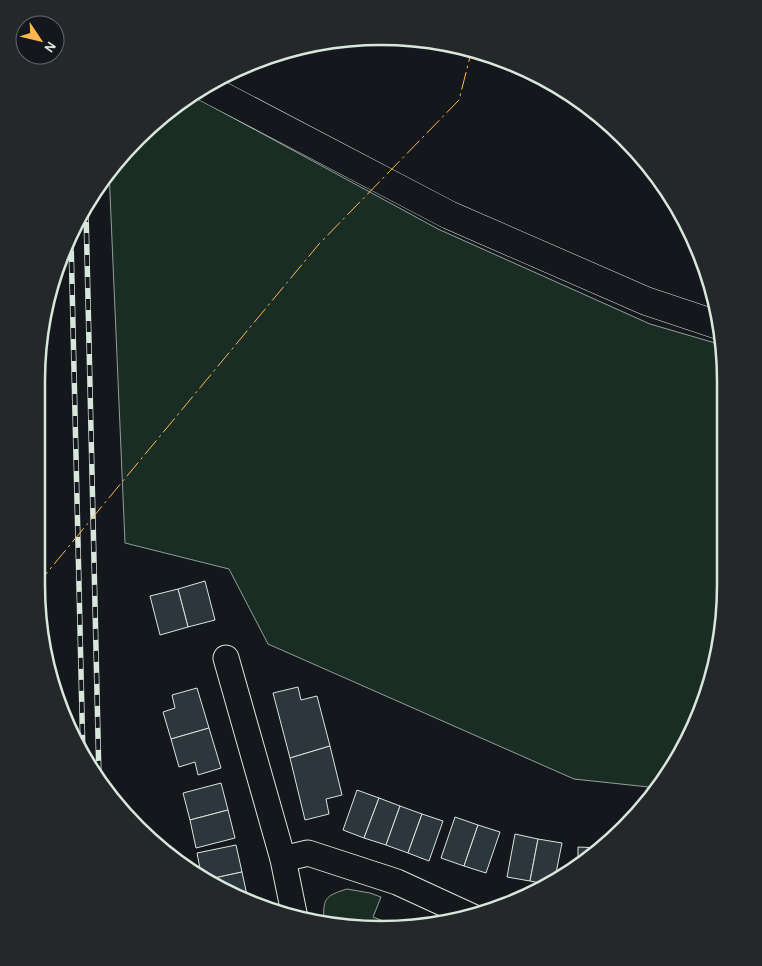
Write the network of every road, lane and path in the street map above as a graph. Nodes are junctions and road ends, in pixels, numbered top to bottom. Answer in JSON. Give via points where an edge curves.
{"nodes":[{"id":1,"x":212,"y":90,"type":"edge"},
{"id":2,"x":712,"y":323,"type":"edge"},
{"id":3,"x":226,"y":658,"type":"dead end"},
{"id":4,"x":283,"y":859,"type":"junction"},
{"id":5,"x":293,"y":910,"type":"edge"},
{"id":6,"x":461,"y":912,"type":"edge"}],
"edges":[{"from":1,"to":2,"type":"main road","via":[[449,214],[646,300]]},
{"from":3,"to":4,"type":"street"},
{"from":4,"to":5,"type":"street"},
{"from":4,"to":6,"type":"street","via":[[308,853],[397,882]]}]}
